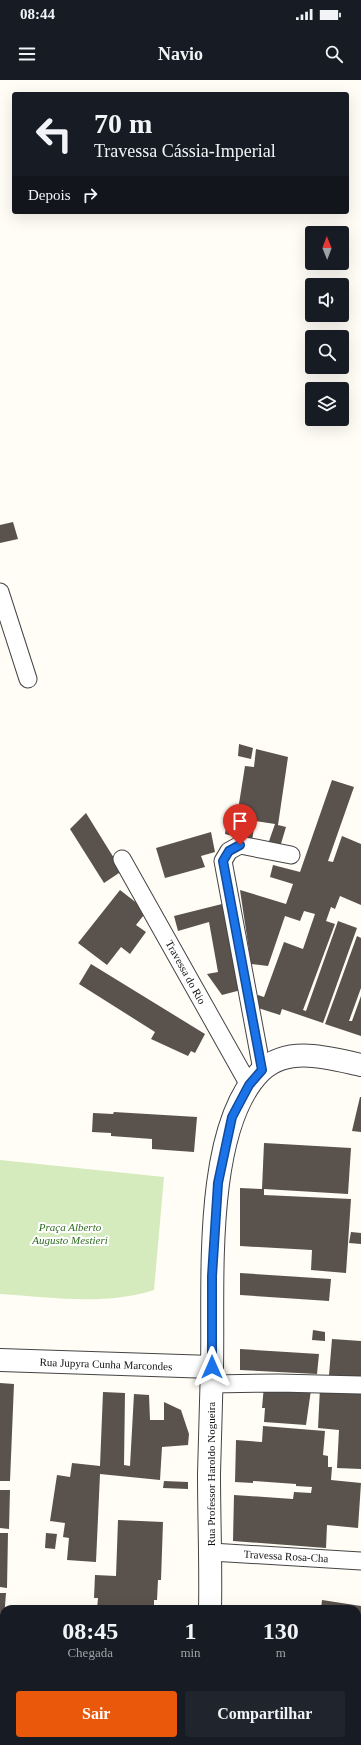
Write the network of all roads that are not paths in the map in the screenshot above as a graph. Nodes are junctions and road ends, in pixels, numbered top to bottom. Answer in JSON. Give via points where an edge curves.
{"nodes":[{"id":1,"x":1,"y":599,"type":"edge"},
{"id":2,"x":28,"y":679,"type":"dead end"},
{"id":3,"x":291,"y":855,"type":"dead end"},
{"id":4,"x":122,"y":859,"type":"dead end"},
{"id":5,"x":361,"y":1065,"type":"edge"},
{"id":6,"x":255,"y":1078,"type":"junction"},
{"id":7,"x":0,"y":1360,"type":"edge"},
{"id":8,"x":211,"y":1375,"type":"junction"},
{"id":9,"x":361,"y":1385,"type":"edge"},
{"id":10,"x":211,"y":1552,"type":"junction"},
{"id":11,"x":361,"y":1561,"type":"edge"},
{"id":12,"x":210,"y":1605,"type":"edge"}],
"edges":[{"from":1,"to":2,"type":"lane"},
{"from":3,"to":6,"type":"lane","via":[[240,845],[229,851],[223,861]]},
{"from":4,"to":6,"type":"lane","name":"Travessa do Rio"},
{"from":5,"to":6,"type":"street","via":[[311,1055],[283,1058]]},
{"from":6,"to":8,"type":"street","name":"Rua Professor Haroldo Nogueira","via":[[232,1117],[218,1183],[212,1276]]},
{"from":7,"to":8,"type":"street","name":"Rua Jupyra Cunha Marcondes"},
{"from":8,"to":9,"type":"lane","via":[[278,1383]]},
{"from":8,"to":10,"type":"street","name":"Rua Professor Haroldo Nogueira"},
{"from":10,"to":11,"type":"lane","name":"Travessa Rosa-Cha"},
{"from":10,"to":12,"type":"street","name":"Rua Professor Haroldo Nogueira"}]}
